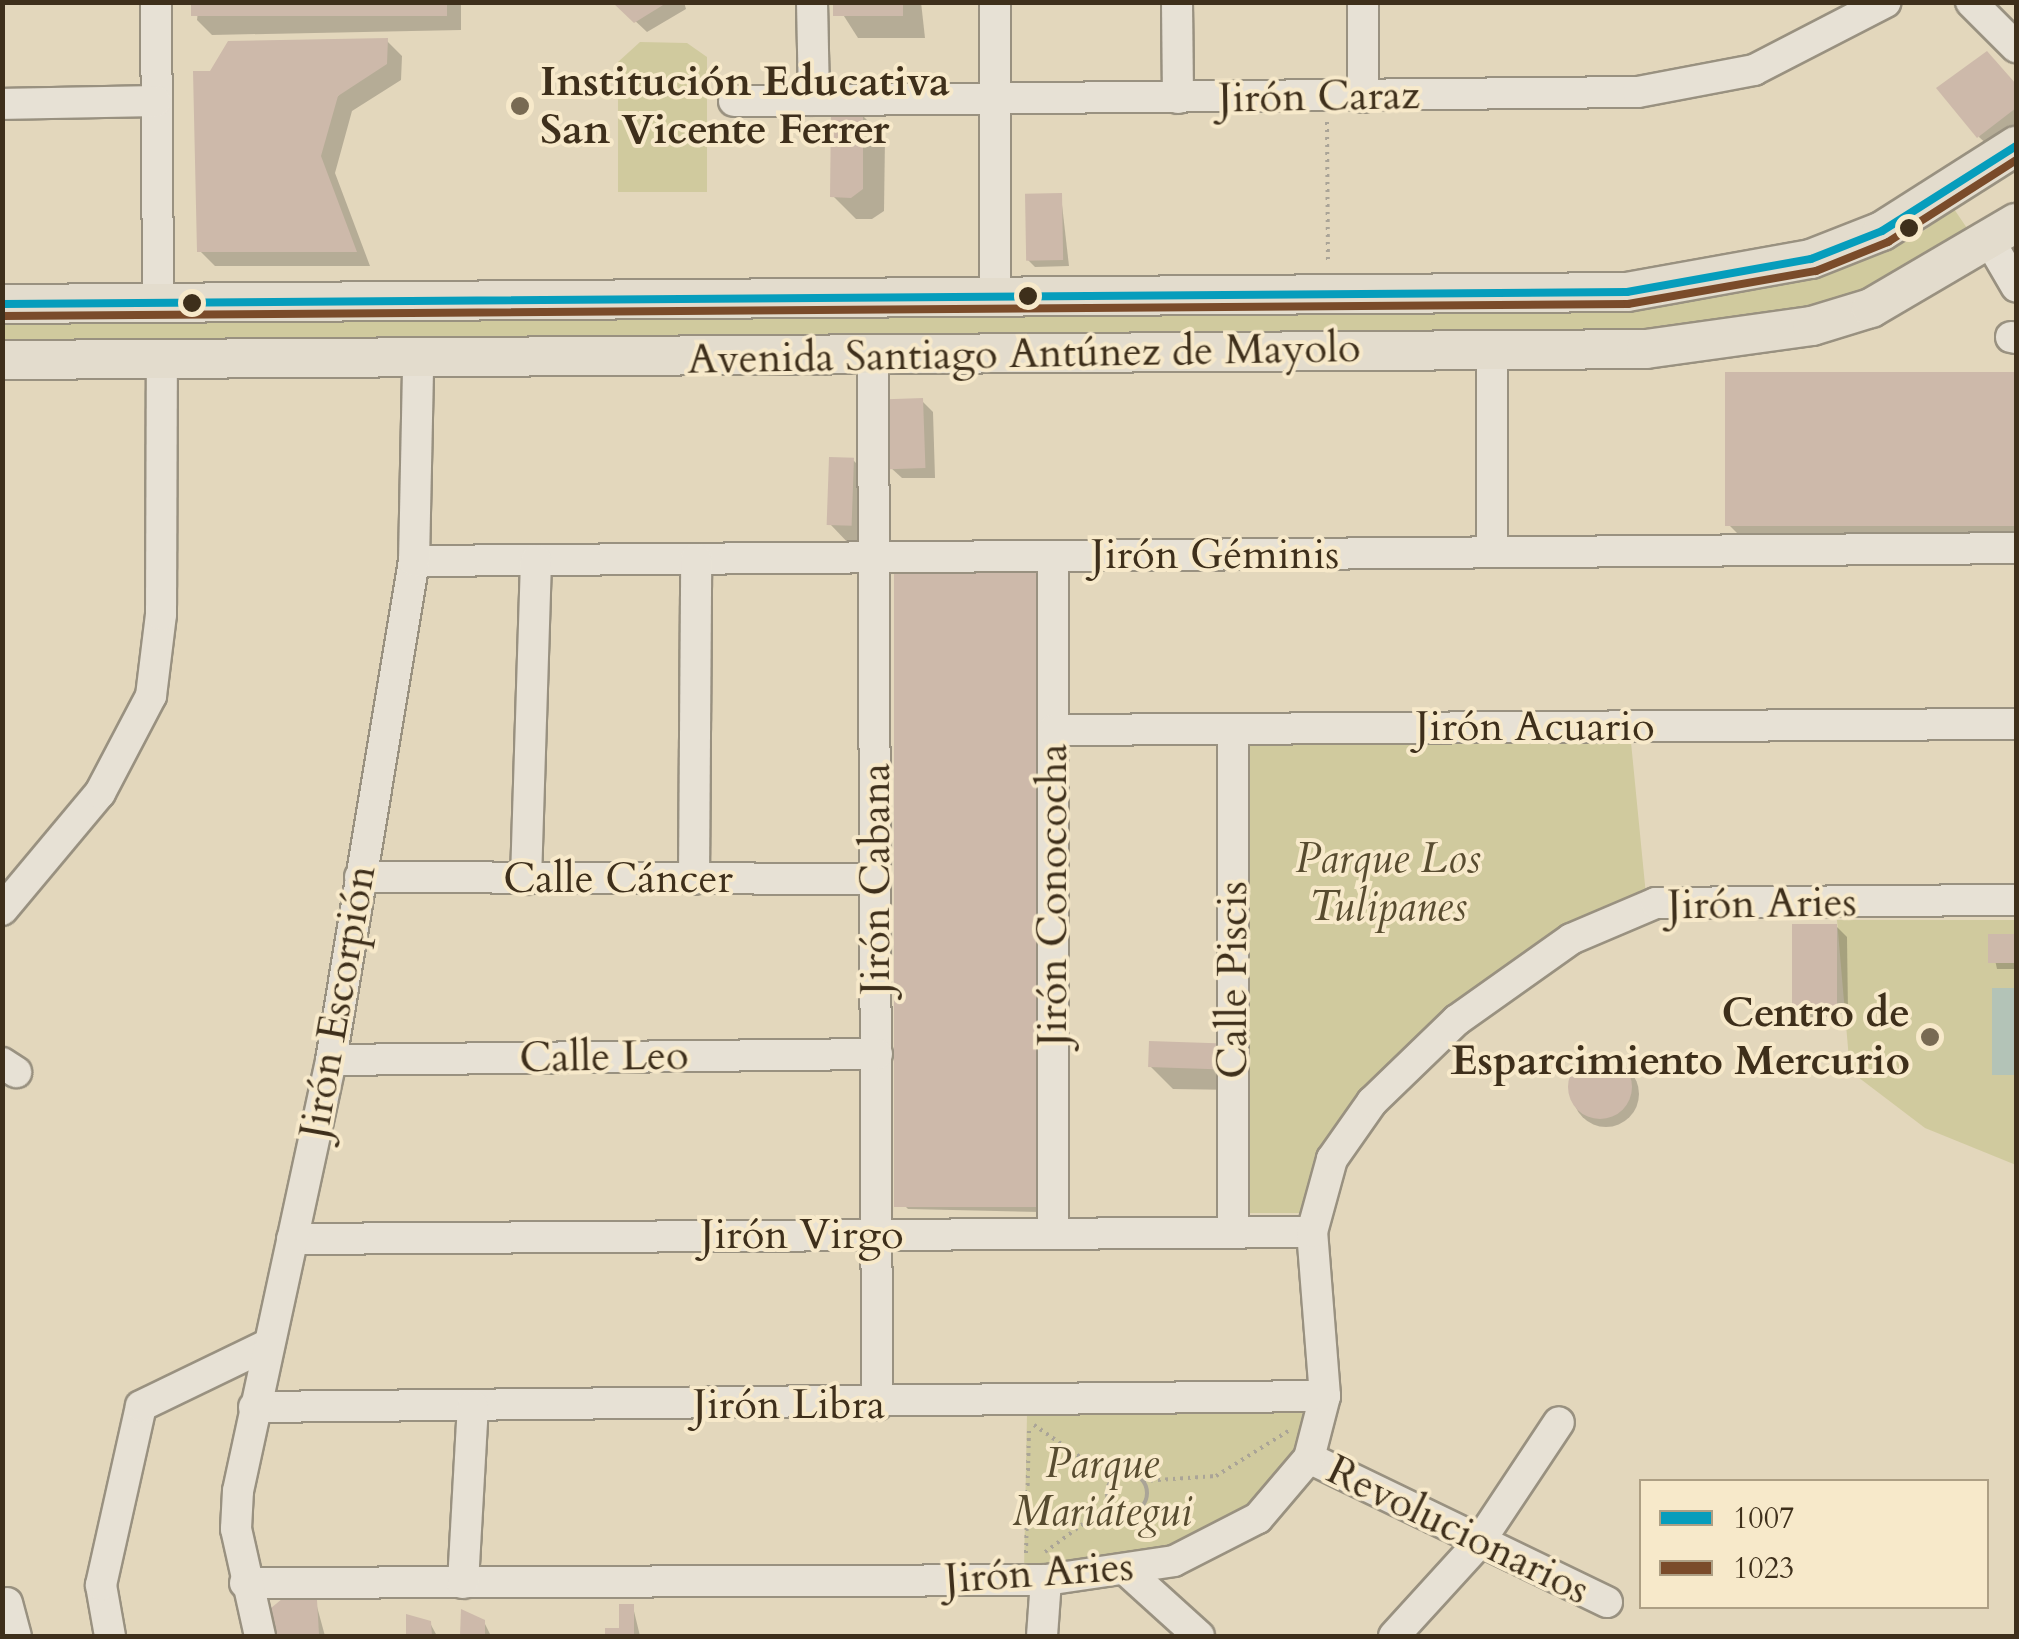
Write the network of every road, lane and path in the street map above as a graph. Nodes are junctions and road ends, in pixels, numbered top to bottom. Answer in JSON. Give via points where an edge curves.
{"nodes":[{"id":1,"x":156,"y":2,"type":"edge"},
{"id":2,"x":812,"y":2,"type":"edge"},
{"id":3,"x":996,"y":2,"type":"edge"},
{"id":4,"x":1177,"y":2,"type":"edge"},
{"id":5,"x":1363,"y":2,"type":"edge"},
{"id":6,"x":1886,"y":2,"type":"edge"},
{"id":7,"x":1972,"y":2,"type":"edge"},
{"id":8,"x":2016,"y":47,"type":"edge"},
{"id":9,"x":1363,"y":96,"type":"junction"},
{"id":10,"x":1327,"y":97,"type":"junction"},
{"id":11,"x":1178,"y":98,"type":"junction"},
{"id":12,"x":734,"y":100,"type":"dead end"},
{"id":13,"x":814,"y":100,"type":"junction"},
{"id":14,"x":996,"y":100,"type":"junction"},
{"id":15,"x":156,"y":101,"type":"junction"},
{"id":16,"x":2,"y":104,"type":"edge"},
{"id":17,"x":2016,"y":146,"type":"edge"},
{"id":18,"x":2004,"y":234,"type":"edge"},
{"id":19,"x":2016,"y":286,"type":"edge"},
{"id":20,"x":1328,"y":295,"type":"junction"},
{"id":21,"x":995,"y":296,"type":"junction"},
{"id":22,"x":1166,"y":297,"type":"junction"},
{"id":23,"x":2,"y":304,"type":"edge"},
{"id":24,"x":158,"y":304,"type":"junction"},
{"id":25,"x":1492,"y":350,"type":"junction"},
{"id":26,"x":873,"y":352,"type":"junction"},
{"id":27,"x":1165,"y":352,"type":"junction"},
{"id":28,"x":2,"y":360,"type":"edge"},
{"id":29,"x":418,"y":362,"type":"junction"},
{"id":30,"x":162,"y":364,"type":"junction"},
{"id":31,"x":2016,"y":548,"type":"edge"},
{"id":32,"x":1492,"y":552,"type":"junction"},
{"id":33,"x":1053,"y":556,"type":"junction"},
{"id":34,"x":878,"y":558,"type":"junction"},
{"id":35,"x":696,"y":559,"type":"junction"},
{"id":36,"x":536,"y":560,"type":"junction"},
{"id":37,"x":414,"y":562,"type":"junction"},
{"id":38,"x":2016,"y":724,"type":"edge"},
{"id":39,"x":1233,"y":729,"type":"junction"},
{"id":40,"x":1053,"y":730,"type":"junction"},
{"id":41,"x":360,"y":877,"type":"junction"},
{"id":42,"x":526,"y":879,"type":"junction"},
{"id":43,"x":694,"y":879,"type":"junction"},
{"id":44,"x":875,"y":879,"type":"junction"},
{"id":45,"x":2016,"y":900,"type":"edge"},
{"id":46,"x":2,"y":910,"type":"edge"},
{"id":47,"x":877,"y":1054,"type":"junction"},
{"id":48,"x":331,"y":1060,"type":"junction"},
{"id":49,"x":1233,"y":1232,"type":"junction"},
{"id":50,"x":1312,"y":1232,"type":"junction"},
{"id":51,"x":1053,"y":1233,"type":"junction"},
{"id":52,"x":878,"y":1235,"type":"junction"},
{"id":53,"x":292,"y":1239,"type":"junction"},
{"id":54,"x":267,"y":1345,"type":"junction"},
{"id":55,"x":1325,"y":1396,"type":"junction"},
{"id":56,"x":473,"y":1406,"type":"junction"},
{"id":57,"x":877,"y":1406,"type":"junction"},
{"id":58,"x":254,"y":1407,"type":"junction"},
{"id":59,"x":1559,"y":1422,"type":"dead end"},
{"id":60,"x":1302,"y":1423,"type":"dead end"},
{"id":61,"x":1308,"y":1458,"type":"junction"},
{"id":62,"x":1112,"y":1479,"type":"junction"},
{"id":63,"x":1144,"y":1482,"type":"junction"},
{"id":64,"x":1110,"y":1504,"type":"junction"},
{"id":65,"x":1478,"y":1544,"type":"junction"},
{"id":66,"x":1127,"y":1570,"type":"junction"},
{"id":67,"x":1046,"y":1580,"type":"junction"},
{"id":68,"x":463,"y":1582,"type":"junction"},
{"id":69,"x":245,"y":1583,"type":"junction"},
{"id":70,"x":1606,"y":1602,"type":"dead end"},
{"id":71,"x":7,"y":1603,"type":"dead end"},
{"id":72,"x":16,"y":1636,"type":"edge"},
{"id":73,"x":110,"y":1636,"type":"edge"},
{"id":74,"x":260,"y":1636,"type":"edge"},
{"id":75,"x":1042,"y":1636,"type":"edge"},
{"id":76,"x":1199,"y":1636,"type":"edge"},
{"id":77,"x":1394,"y":1636,"type":"edge"}],
"edges":[{"from":1,"to":15,"type":"street"},
{"from":2,"to":13,"type":"street"},
{"from":3,"to":14,"type":"street"},
{"from":4,"to":11,"type":"street"},
{"from":5,"to":9,"type":"street"},
{"from":6,"to":9,"type":"street","name":"Jirón Caraz","via":[[1786,57],[1687,87]]},
{"from":7,"to":8,"type":"street"},
{"from":9,"to":10,"type":"street","name":"Jirón Caraz"},
{"from":10,"to":11,"type":"street","name":"Jirón Caraz"},
{"from":10,"to":20,"type":"path"},
{"from":11,"to":14,"type":"street","name":"Jirón Caraz"},
{"from":12,"to":13,"type":"street","name":"Jirón Caraz"},
{"from":13,"to":14,"type":"street","name":"Jirón Caraz"},
{"from":14,"to":21,"type":"street"},
{"from":15,"to":16,"type":"street"},
{"from":15,"to":24,"type":"street"},
{"from":17,"to":20,"type":"main road","name":"Avenida Santiago Antúnez de Mayolo","via":[[1882,231],[1742,278],[1586,294]]},
{"from":18,"to":19,"type":"street"},
{"from":18,"to":25,"type":"main road","name":"Avenida Santiago Antúnez de Mayolo","via":[[1871,308],[1812,326],[1646,349]]},
{"from":20,"to":22,"type":"main road","name":"Avenida Santiago Antúnez de Mayolo"},
{"from":21,"to":22,"type":"main road","name":"Avenida Santiago Antúnez de Mayolo"},
{"from":21,"to":24,"type":"main road","name":"Avenida Santiago Antúnez de Mayolo"},
{"from":22,"to":27,"type":"main road"},
{"from":23,"to":24,"type":"main road","name":"Avenida Santiago Antúnez de Mayolo"},
{"from":25,"to":27,"type":"main road","name":"Avenida Santiago Antúnez de Mayolo"},
{"from":25,"to":32,"type":"street"},
{"from":26,"to":27,"type":"main road","name":"Avenida Santiago Antúnez de Mayolo"},
{"from":26,"to":29,"type":"main road","name":"Avenida Santiago Antúnez de Mayolo"},
{"from":26,"to":34,"type":"street","name":"Jirón Cabana"},
{"from":28,"to":30,"type":"main road","name":"Avenida Santiago Antúnez de Mayolo"},
{"from":29,"to":30,"type":"main road","name":"Avenida Santiago Antúnez de Mayolo"},
{"from":29,"to":37,"type":"street","name":"Jirón Escorpión"},
{"from":30,"to":46,"type":"street","via":[[161,615],[151,696],[100,793]]},
{"from":31,"to":32,"type":"street","name":"Jirón Géminis"},
{"from":32,"to":33,"type":"street","name":"Jirón Géminis"},
{"from":33,"to":34,"type":"street","name":"Jirón Géminis"},
{"from":33,"to":40,"type":"street","name":"Jirón Conococha"},
{"from":34,"to":35,"type":"street","name":"Jirón Géminis"},
{"from":34,"to":44,"type":"street","name":"Jirón Cabana"},
{"from":35,"to":36,"type":"street","name":"Jirón Géminis"},
{"from":35,"to":43,"type":"street"},
{"from":36,"to":37,"type":"street","name":"Jirón Géminis"},
{"from":36,"to":42,"type":"street"},
{"from":37,"to":41,"type":"street","name":"Jirón Escorpión"},
{"from":38,"to":39,"type":"street","name":"Jirón Acuario"},
{"from":39,"to":40,"type":"street","name":"Jirón Acuario"},
{"from":39,"to":49,"type":"street","name":"Calle Piscis"},
{"from":40,"to":51,"type":"street","name":"Jirón Conococha"},
{"from":41,"to":42,"type":"street","name":"Calle Cáncer"},
{"from":41,"to":48,"type":"street","name":"Jirón Escorpión"},
{"from":42,"to":43,"type":"street","name":"Calle Cáncer"},
{"from":43,"to":44,"type":"street","name":"Calle Cáncer"},
{"from":44,"to":47,"type":"street","name":"Jirón Cabana"},
{"from":45,"to":50,"type":"street","name":"Jirón Aries","via":[[1656,903],[1606,922],[1457,1020],[1372,1102],[1332,1159]]},
{"from":47,"to":48,"type":"street","name":"Calle Leo"},
{"from":47,"to":52,"type":"street","name":"Jirón Cabana"},
{"from":48,"to":53,"type":"street","name":"Jirón Escorpión"},
{"from":49,"to":50,"type":"street","name":"Jirón Virgo"},
{"from":49,"to":51,"type":"street","name":"Jirón Virgo"},
{"from":50,"to":55,"type":"street","name":"Jirón Aries"},
{"from":51,"to":52,"type":"street","name":"Jirón Virgo"},
{"from":52,"to":53,"type":"street","name":"Jirón Virgo"},
{"from":52,"to":57,"type":"street","name":"Jirón Cabana"},
{"from":53,"to":54,"type":"street","name":"Jirón Escorpión"},
{"from":54,"to":58,"type":"street","name":"Jirón Escorpión"},
{"from":54,"to":73,"type":"street","via":[[141,1406],[101,1584]]},
{"from":55,"to":57,"type":"street","name":"Jirón Libra"},
{"from":55,"to":61,"type":"street","name":"Jirón Aries"},
{"from":56,"to":57,"type":"street","name":"Jirón Libra"},
{"from":56,"to":58,"type":"street","name":"Jirón Libra"},
{"from":56,"to":68,"type":"street"},
{"from":58,"to":69,"type":"street","name":"Jirón Escorpión","via":[[236,1529]]},
{"from":59,"to":65,"type":"street"},
{"from":60,"to":63,"type":"path","via":[[1216,1476]]},
{"from":61,"to":65,"type":"street","name":"Revolucionarios"},
{"from":61,"to":66,"type":"street","name":"Jirón Aries","via":[[1258,1518],[1194,1553]]},
{"from":62,"to":63,"type":"path","via":[[1128,1473]]},
{"from":62,"to":64,"type":"path"},
{"from":62,"to":64,"type":"path","via":[[1030,1422],[1026,1567]]},
{"from":63,"to":64,"type":"path","via":[[1138,1510]]},
{"from":65,"to":70,"type":"street","name":"Revolucionarios"},
{"from":65,"to":77,"type":"street"},
{"from":66,"to":67,"type":"street","name":"Jirón Aries"},
{"from":66,"to":76,"type":"street"},
{"from":67,"to":68,"type":"street","name":"Jirón Aries"},
{"from":67,"to":75,"type":"street"},
{"from":68,"to":69,"type":"street","name":"Jirón Aries"},
{"from":69,"to":74,"type":"street","name":"Jirón Escorpión"},
{"from":71,"to":72,"type":"street"}]}
